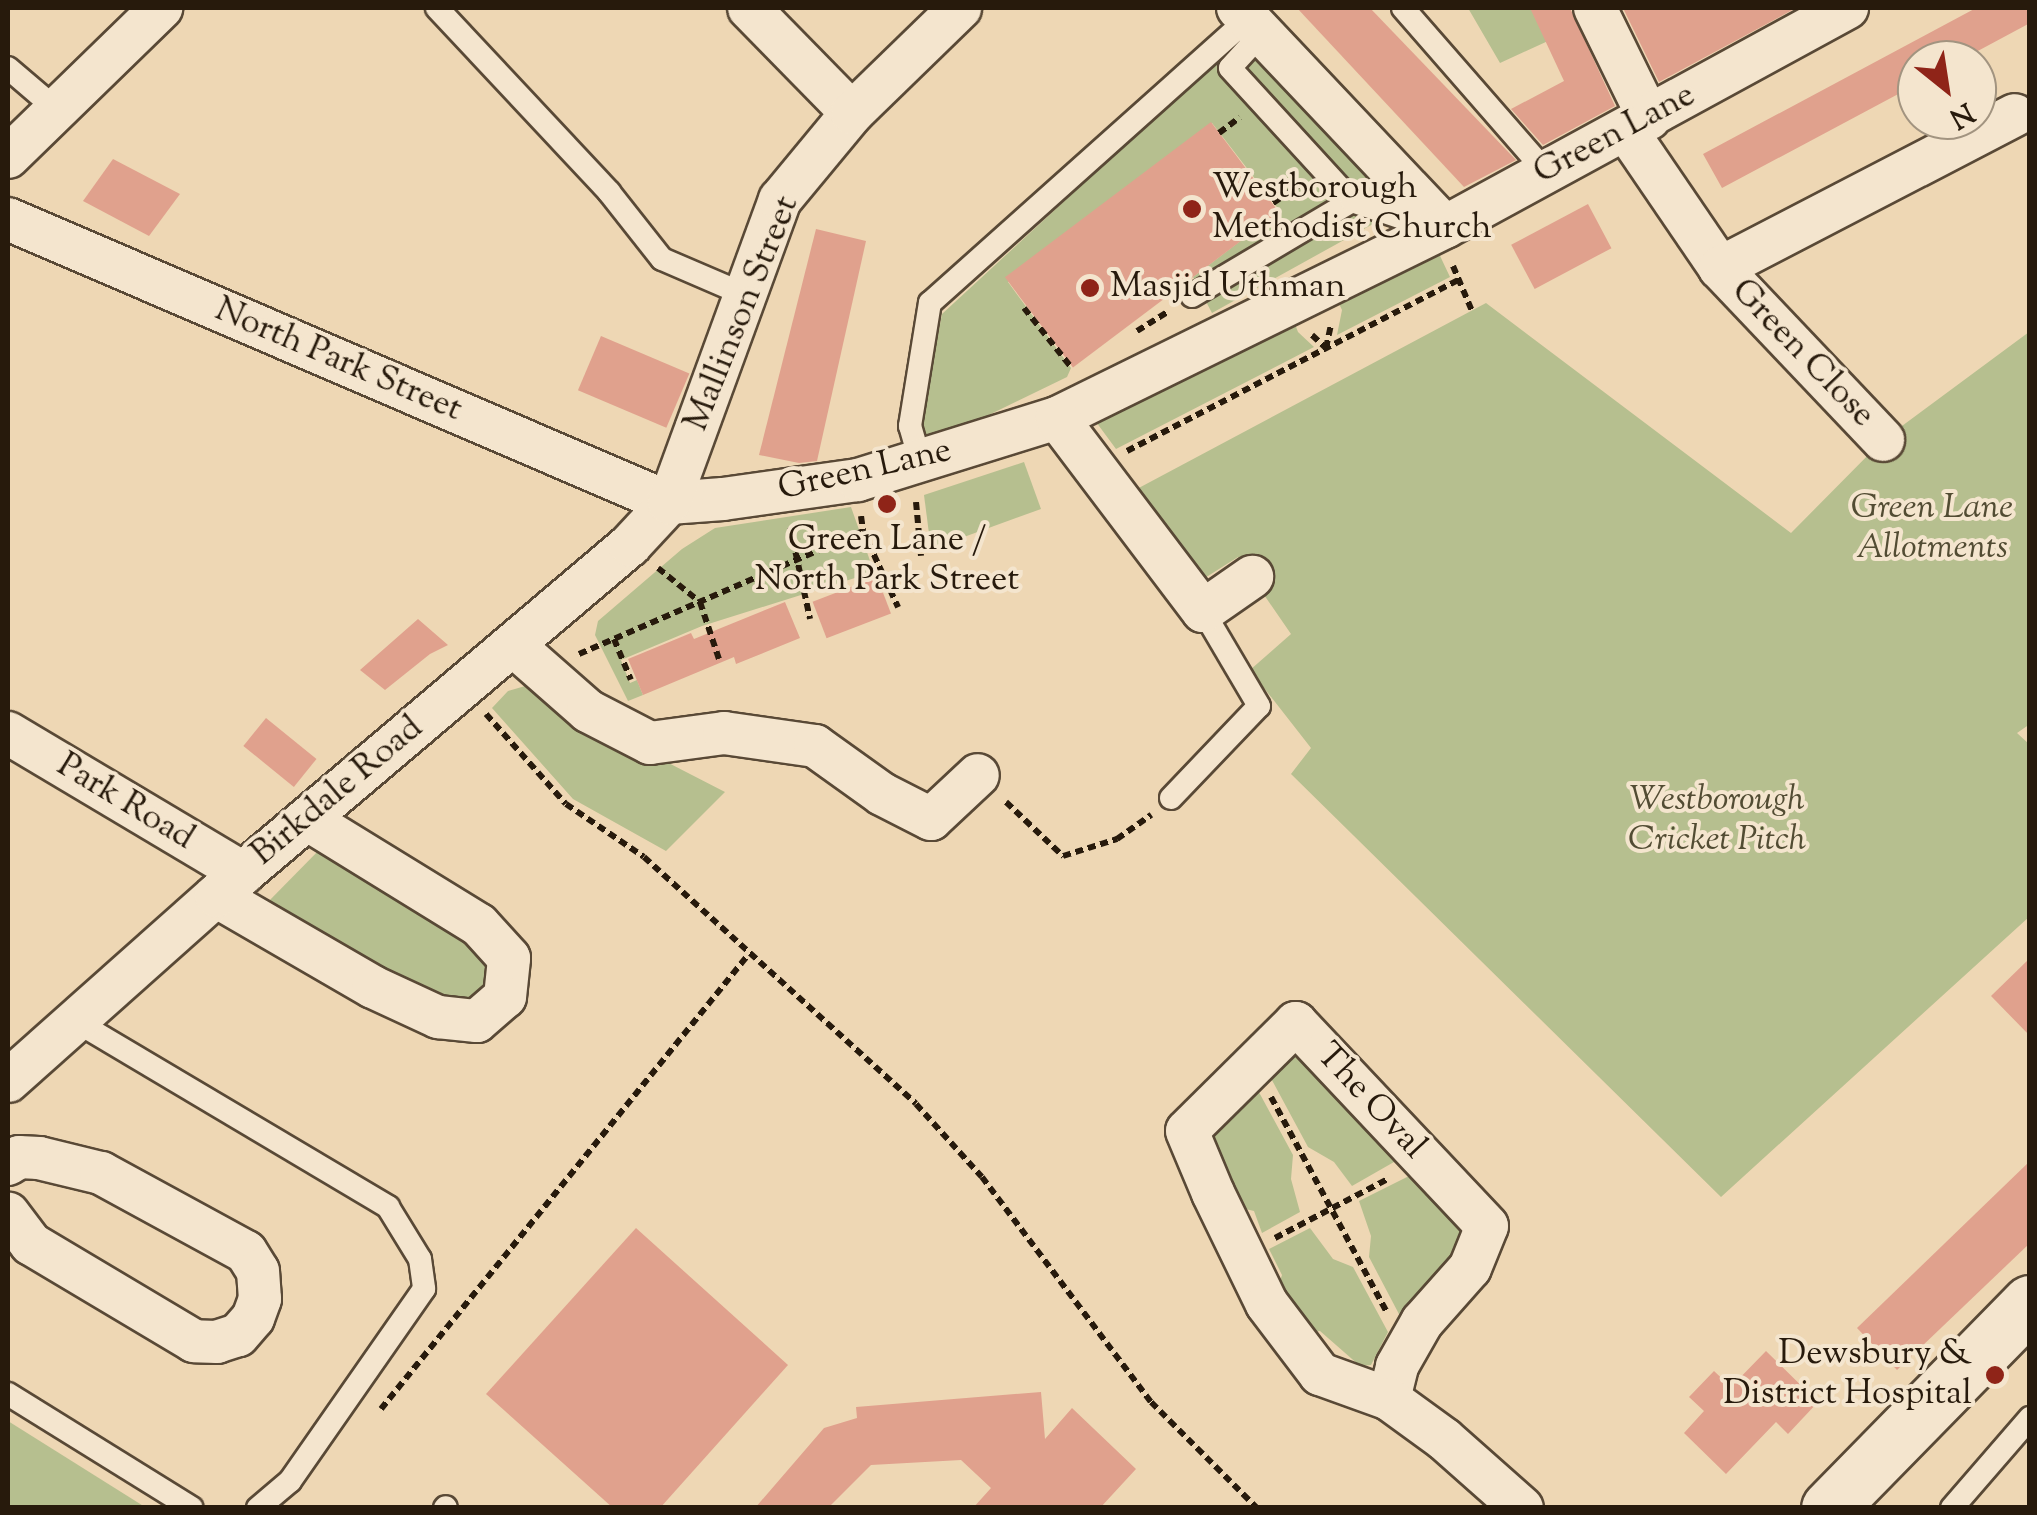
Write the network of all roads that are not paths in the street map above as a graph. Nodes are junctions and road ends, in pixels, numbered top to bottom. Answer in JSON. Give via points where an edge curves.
{"nodes":[{"id":1,"x":161,"y":8,"type":"edge"},
{"id":2,"x":437,"y":8,"type":"edge"},
{"id":3,"x":750,"y":8,"type":"edge"},
{"id":4,"x":960,"y":8,"type":"edge"},
{"id":5,"x":1403,"y":8,"type":"edge"},
{"id":6,"x":1596,"y":8,"type":"edge"},
{"id":7,"x":1847,"y":8,"type":"edge"},
{"id":8,"x":1250,"y":20,"type":"edge"},
{"id":9,"x":8,"y":68,"type":"edge"},
{"id":10,"x":56,"y":110,"type":"junction"},
{"id":11,"x":852,"y":114,"type":"junction"},
{"id":12,"x":2015,"y":116,"type":"dead end"},
{"id":13,"x":1637,"y":124,"type":"junction"},
{"id":14,"x":8,"y":157,"type":"edge"},
{"id":15,"x":1546,"y":172,"type":"junction"},
{"id":16,"x":1352,"y":201,"type":"junction"},
{"id":17,"x":8,"y":220,"type":"edge"},
{"id":18,"x":1441,"y":228,"type":"junction"},
{"id":19,"x":1720,"y":268,"type":"junction"},
{"id":20,"x":748,"y":296,"type":"junction"},
{"id":21,"x":1192,"y":296,"type":"dead end"},
{"id":22,"x":1057,"y":418,"type":"junction"},
{"id":23,"x":1883,"y":440,"type":"dead end"},
{"id":24,"x":917,"y":465,"type":"junction"},
{"id":25,"x":669,"y":502,"type":"junction"},
{"id":26,"x":1252,"y":577,"type":"dead end"},
{"id":27,"x":1203,"y":612,"type":"junction"},
{"id":28,"x":527,"y":657,"type":"junction"},
{"id":29,"x":8,"y":733,"type":"edge"},
{"id":30,"x":978,"y":775,"type":"road end"},
{"id":31,"x":1171,"y":798,"type":"road end"},
{"id":32,"x":307,"y":819,"type":"junction"},
{"id":33,"x":229,"y":884,"type":"junction"},
{"id":34,"x":78,"y":1022,"type":"junction"},
{"id":35,"x":8,"y":1081,"type":"edge"},
{"id":36,"x":8,"y":1164,"type":"edge"},
{"id":37,"x":8,"y":1214,"type":"edge"},
{"id":38,"x":2030,"y":1303,"type":"edge"},
{"id":39,"x":8,"y":1394,"type":"edge"},
{"id":40,"x":1388,"y":1400,"type":"junction"},
{"id":41,"x":2030,"y":1418,"type":"edge"},
{"id":42,"x":192,"y":1508,"type":"edge"},
{"id":43,"x":258,"y":1508,"type":"edge"},
{"id":44,"x":1522,"y":1508,"type":"edge"},
{"id":45,"x":1829,"y":1508,"type":"edge"},
{"id":46,"x":1952,"y":1508,"type":"edge"}],
"edges":[{"from":1,"to":10,"type":"street"},
{"from":2,"to":20,"type":"lane","via":[[609,192],[662,259]]},
{"from":3,"to":11,"type":"street"},
{"from":4,"to":11,"type":"street","name":"Mallinson Street"},
{"from":5,"to":15,"type":"lane"},
{"from":6,"to":13,"type":"street","name":"Green Close"},
{"from":7,"to":13,"type":"street","name":"Green Lane"},
{"from":8,"to":16,"type":"lane","via":[[1230,68]]},
{"from":8,"to":18,"type":"street"},
{"from":8,"to":24,"type":"lane","via":[[930,303],[910,426]]},
{"from":9,"to":10,"type":"lane"},
{"from":10,"to":14,"type":"street"},
{"from":11,"to":20,"type":"street","name":"Mallinson Street","via":[[780,200]]},
{"from":12,"to":19,"type":"street","name":"Green Close"},
{"from":13,"to":15,"type":"street","name":"Green Lane"},
{"from":13,"to":19,"type":"street","name":"Green Close"},
{"from":15,"to":18,"type":"street","name":"Green Lane"},
{"from":16,"to":18,"type":"lane"},
{"from":16,"to":21,"type":"lane"},
{"from":17,"to":25,"type":"street","name":"North Park Street"},
{"from":18,"to":22,"type":"street","name":"Green Lane"},
{"from":19,"to":23,"type":"street","name":"Green Close"},
{"from":20,"to":25,"type":"street","name":"Mallinson Street"},
{"from":22,"to":24,"type":"street","name":"Green Lane"},
{"from":22,"to":27,"type":"street"},
{"from":24,"to":25,"type":"street","name":"Green Lane","via":[[782,492]]},
{"from":25,"to":28,"type":"street","name":"Birkdale Road"},
{"from":26,"to":27,"type":"street"},
{"from":27,"to":31,"type":"lane","via":[[1259,706]]},
{"from":28,"to":30,"type":"street","via":[[588,711],[650,743],[724,733],[815,746],[931,819]]},
{"from":28,"to":32,"type":"street","name":"Birkdale Road","via":[[462,686]]},
{"from":29,"to":33,"type":"street","name":"Park Road"},
{"from":32,"to":33,"type":"street","name":"Birkdale Road"},
{"from":32,"to":33,"type":"street","name":"Park Road","via":[[479,925],[509,958],[505,997],[477,1021],[438,1017],[373,986]]},
{"from":33,"to":34,"type":"street","name":"Birkdale Road"},
{"from":34,"to":35,"type":"street","name":"Birkdale Road"},
{"from":34,"to":43,"type":"lane","via":[[388,1207],[420,1260],[424,1288],[290,1481]]},
{"from":36,"to":37,"type":"street","via":[[39,1158],[102,1173],[246,1252],[258,1271],[253,1318],[218,1342],[194,1341],[31,1244]]},
{"from":38,"to":45,"type":"street"},
{"from":39,"to":42,"type":"lane"},
{"from":40,"to":40,"type":"street","name":"The Oval","via":[[1320,1374],[1267,1304],[1187,1131],[1296,1023],[1487,1226],[1470,1268],[1422,1322]]},
{"from":40,"to":44,"type":"street","name":"The Oval"},
{"from":41,"to":46,"type":"lane"}]}
